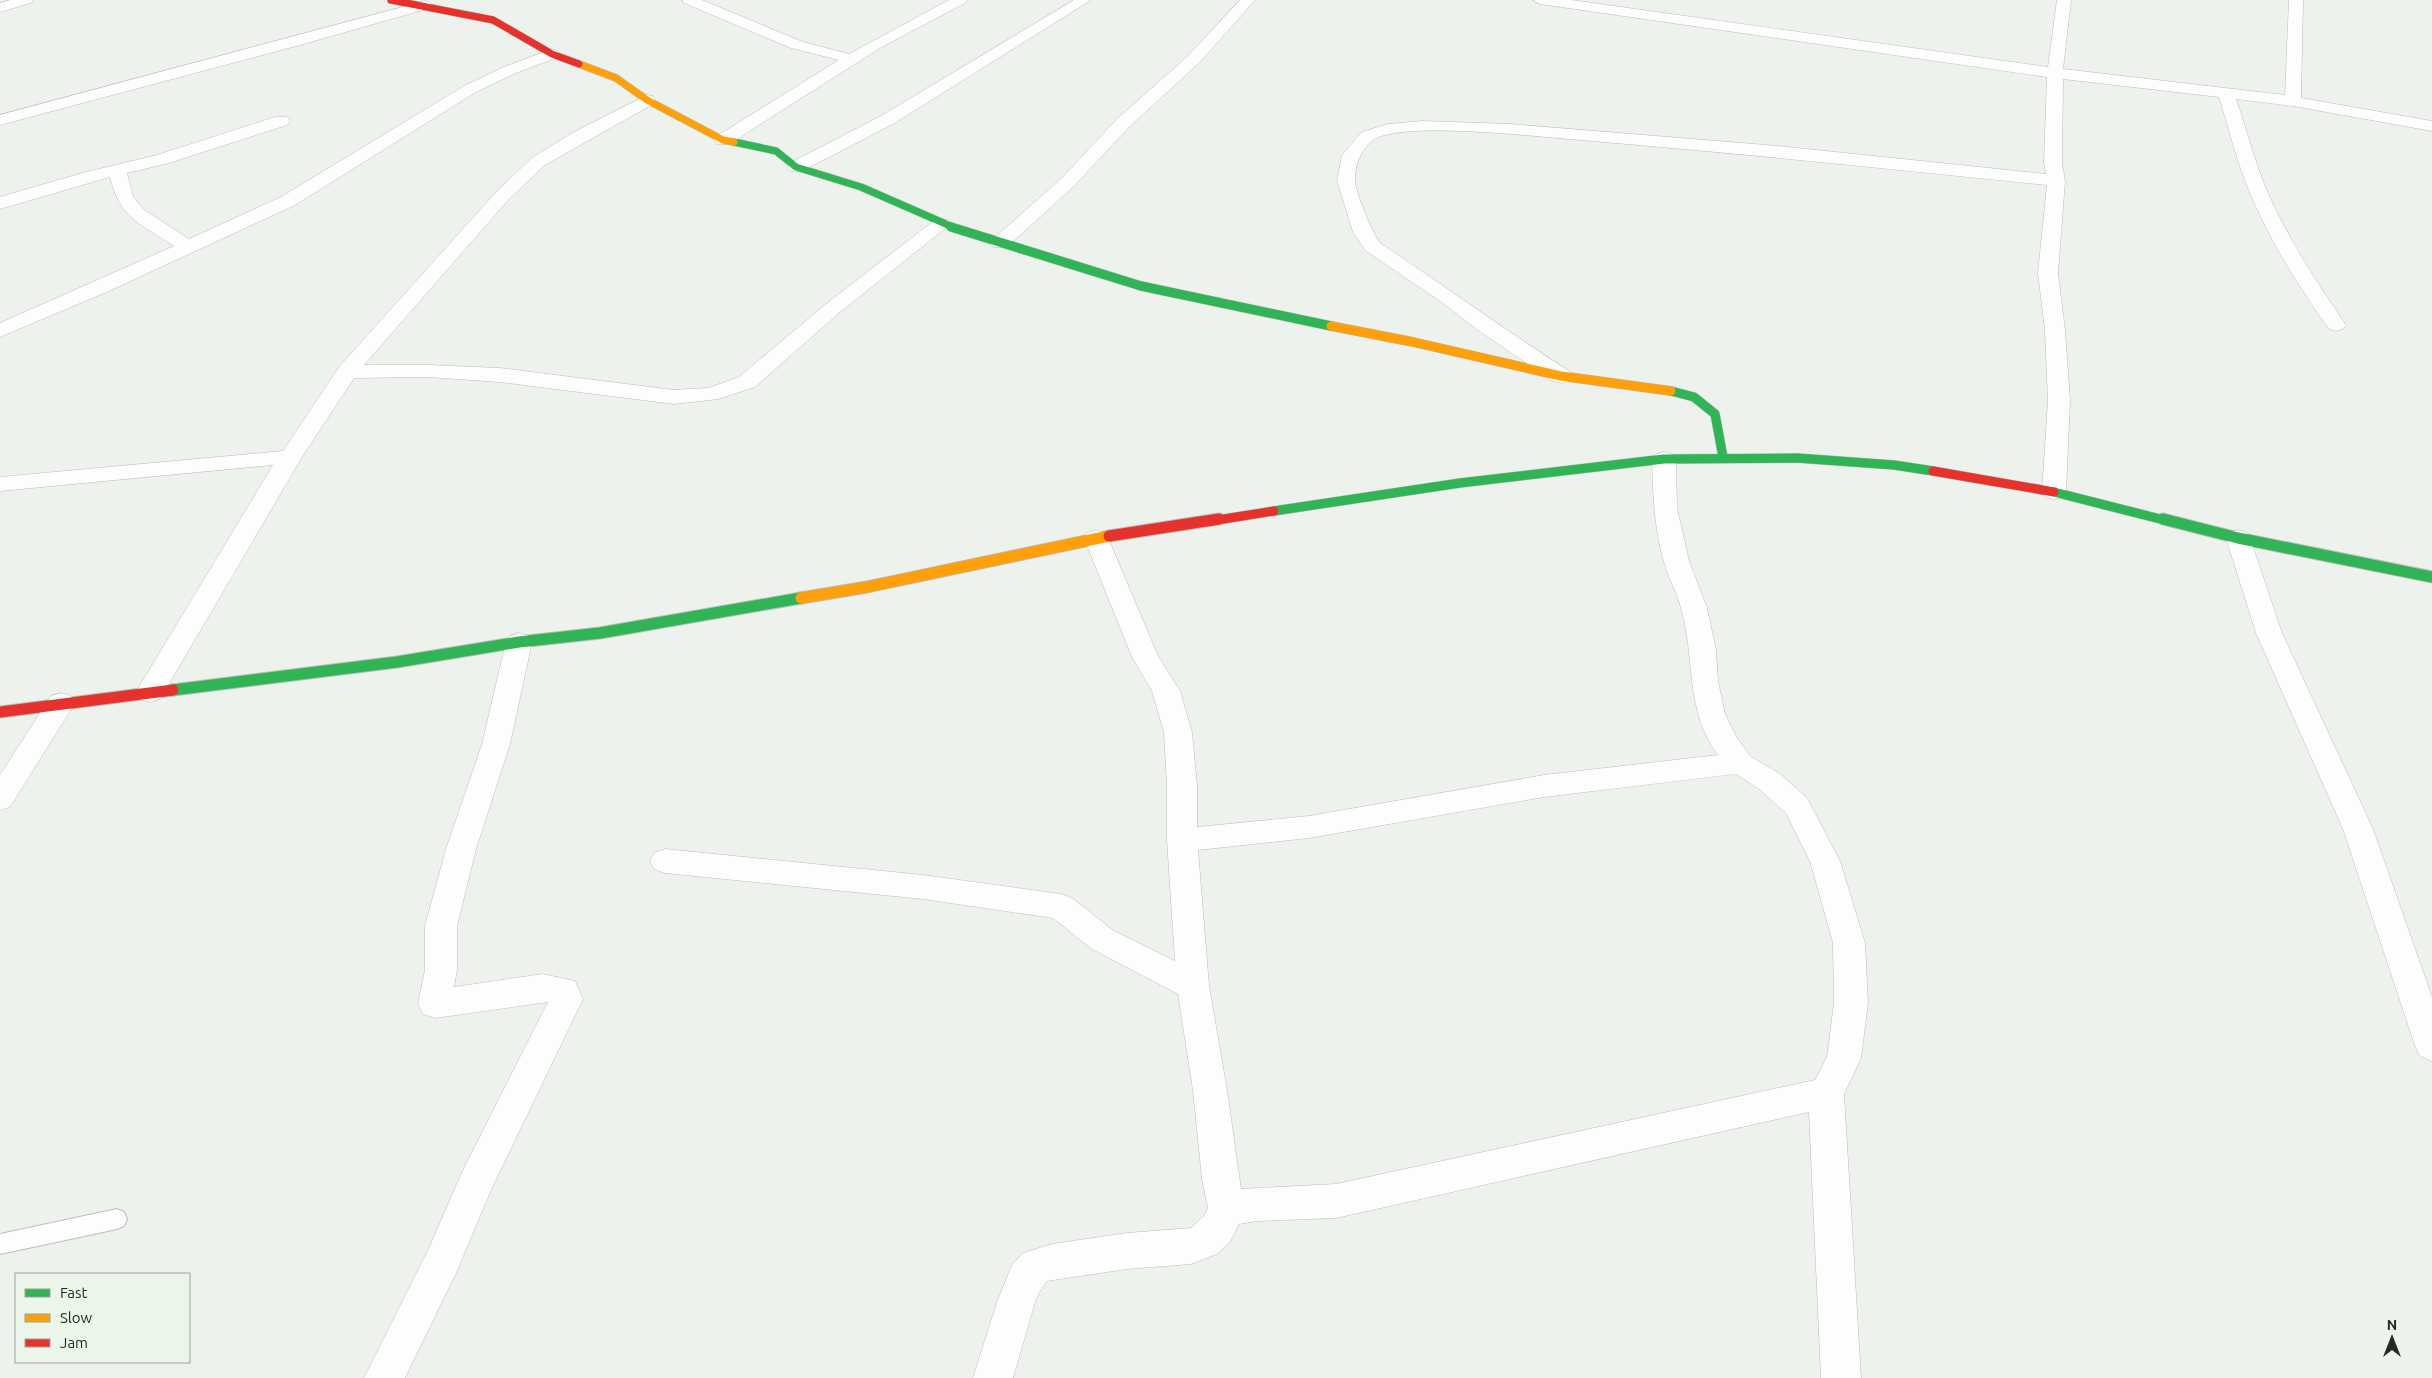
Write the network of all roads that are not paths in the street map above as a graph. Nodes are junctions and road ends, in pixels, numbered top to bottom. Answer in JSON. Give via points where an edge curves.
{"nodes":[{"id":1,"x":26,"y":0,"type":"edge"},
{"id":2,"x":391,"y":0,"type":"edge"},
{"id":3,"x":689,"y":0,"type":"edge"},
{"id":4,"x":960,"y":0,"type":"edge"},
{"id":5,"x":1084,"y":0,"type":"edge"},
{"id":6,"x":1248,"y":0,"type":"edge"},
{"id":7,"x":1540,"y":0,"type":"edge"},
{"id":8,"x":2064,"y":0,"type":"edge"},
{"id":9,"x":2296,"y":0,"type":"edge"},
{"id":10,"x":425,"y":5,"type":"junction"},
{"id":11,"x":0,"y":8,"type":"edge"},
{"id":12,"x":552,"y":54,"type":"junction"},
{"id":13,"x":852,"y":59,"type":"junction"},
{"id":14,"x":2054,"y":73,"type":"junction"},
{"id":15,"x":2226,"y":94,"type":"junction"},
{"id":16,"x":647,"y":100,"type":"junction"},
{"id":17,"x":2293,"y":100,"type":"junction"},
{"id":18,"x":0,"y":120,"type":"edge"},
{"id":19,"x":281,"y":121,"type":"dead end"},
{"id":20,"x":2428,"y":128,"type":"edge"},
{"id":21,"x":723,"y":140,"type":"junction"},
{"id":22,"x":796,"y":167,"type":"junction"},
{"id":23,"x":117,"y":170,"type":"junction"},
{"id":24,"x":2056,"y":181,"type":"junction"},
{"id":25,"x":0,"y":203,"type":"edge"},
{"id":26,"x":942,"y":224,"type":"junction"},
{"id":27,"x":1000,"y":243,"type":"junction"},
{"id":28,"x":188,"y":247,"type":"junction"},
{"id":29,"x":2336,"y":325,"type":"dead end"},
{"id":30,"x":0,"y":331,"type":"edge"},
{"id":31,"x":347,"y":372,"type":"junction"},
{"id":32,"x":1561,"y":376,"type":"junction"},
{"id":33,"x":290,"y":456,"type":"junction"},
{"id":34,"x":1723,"y":457,"type":"junction"},
{"id":35,"x":1664,"y":459,"type":"junction"},
{"id":36,"x":0,"y":484,"type":"edge"},
{"id":37,"x":2054,"y":492,"type":"junction"},
{"id":38,"x":1096,"y":538,"type":"junction"},
{"id":39,"x":2238,"y":538,"type":"junction"},
{"id":40,"x":2432,"y":577,"type":"edge"},
{"id":41,"x":519,"y":642,"type":"junction"},
{"id":42,"x":150,"y":692,"type":"junction"},
{"id":43,"x":61,"y":703,"type":"junction"},
{"id":44,"x":0,"y":712,"type":"edge"},
{"id":45,"x":1740,"y":763,"type":"junction"},
{"id":46,"x":0,"y":798,"type":"edge"},
{"id":47,"x":1182,"y":840,"type":"junction"},
{"id":48,"x":666,"y":861,"type":"dead end"},
{"id":49,"x":1193,"y":986,"type":"junction"},
{"id":50,"x":2432,"y":1046,"type":"edge"},
{"id":51,"x":1826,"y":1093,"type":"junction"},
{"id":52,"x":1227,"y":1210,"type":"junction"},
{"id":53,"x":118,"y":1219,"type":"dead end"},
{"id":54,"x":0,"y":1244,"type":"edge"},
{"id":55,"x":384,"y":1378,"type":"edge"},
{"id":56,"x":993,"y":1378,"type":"edge"},
{"id":57,"x":1840,"y":1378,"type":"edge"}],
"edges":[{"from":1,"to":11,"type":"street"},
{"from":2,"to":10,"type":"street"},
{"from":3,"to":13,"type":"street","via":[[797,45]]},
{"from":4,"to":13,"type":"street"},
{"from":5,"to":22,"type":"street","via":[[886,120]]},
{"from":6,"to":27,"type":"street","via":[[1194,59],[1123,123],[1068,182]]},
{"from":7,"to":14,"type":"street"},
{"from":8,"to":14,"type":"street"},
{"from":9,"to":17,"type":"street"},
{"from":10,"to":12,"type":"street","via":[[493,20]]},
{"from":10,"to":18,"type":"street"},
{"from":12,"to":16,"type":"street","via":[[616,78]]},
{"from":12,"to":28,"type":"street","via":[[470,89],[288,201]]},
{"from":13,"to":21,"type":"street"},
{"from":14,"to":15,"type":"street"},
{"from":14,"to":24,"type":"street","via":[[2053,163]]},
{"from":15,"to":17,"type":"street"},
{"from":15,"to":29,"type":"street","via":[[2269,215],[2311,290]]},
{"from":16,"to":21,"type":"street"},
{"from":16,"to":31,"type":"street","via":[[539,161],[503,195]]},
{"from":17,"to":20,"type":"street"},
{"from":19,"to":23,"type":"street","via":[[163,159]]},
{"from":21,"to":22,"type":"street","via":[[776,151]]},
{"from":22,"to":26,"type":"street","via":[[860,187]]},
{"from":23,"to":25,"type":"street"},
{"from":23,"to":28,"type":"street","via":[[124,197],[136,213]]},
{"from":24,"to":32,"type":"street","via":[[1778,151],[1520,130],[1423,126],[1388,129],[1368,136],[1351,155],[1346,181],[1363,232],[1374,247]]},
{"from":24,"to":37,"type":"street","via":[[2048,273],[2060,400]]},
{"from":26,"to":27,"type":"street"},
{"from":26,"to":31,"type":"street","via":[[834,308],[747,382],[710,394],[674,397],[500,375],[428,371]]},
{"from":27,"to":32,"type":"street","via":[[1141,286]]},
{"from":28,"to":30,"type":"street"},
{"from":31,"to":33,"type":"street"},
{"from":32,"to":34,"type":"street","via":[[1661,388],[1694,397],[1715,414]]},
{"from":33,"to":36,"type":"street"},
{"from":33,"to":42,"type":"street"},
{"from":34,"to":35,"type":"street"},
{"from":34,"to":37,"type":"street","via":[[1894,465]]},
{"from":35,"to":38,"type":"street","via":[[1460,483]]},
{"from":35,"to":45,"type":"street","via":[[1665,508],[1676,560],[1694,608],[1703,650],[1710,714]]},
{"from":37,"to":39,"type":"street"},
{"from":38,"to":41,"type":"street","via":[[867,587],[600,633]]},
{"from":38,"to":47,"type":"street","via":[[1130,624],[1173,710],[1182,786]]},
{"from":39,"to":40,"type":"street"},
{"from":39,"to":50,"type":"street","via":[[2269,633],[2358,829]]},
{"from":41,"to":42,"type":"street","via":[[397,662]]},
{"from":41,"to":55,"type":"street","via":[[496,744],[461,849],[441,926],[441,970],[435,1004],[543,988],[563,990],[566,999]]},
{"from":42,"to":43,"type":"street"},
{"from":43,"to":44,"type":"street"},
{"from":43,"to":46,"type":"street"},
{"from":45,"to":47,"type":"street","via":[[1544,786],[1308,826]]},
{"from":45,"to":51,"type":"street","via":[[1769,781],[1797,806],[1825,861],[1849,943],[1851,1003],[1844,1058]]},
{"from":47,"to":49,"type":"street"},
{"from":48,"to":49,"type":"street","via":[[923,888],[1061,907],[1103,940]]},
{"from":49,"to":52,"type":"street"},
{"from":51,"to":52,"type":"street","via":[[1336,1202],[1257,1204]]},
{"from":51,"to":57,"type":"street"},
{"from":52,"to":56,"type":"street","via":[[1216,1229],[1204,1240],[1190,1246],[1127,1251],[1036,1266],[1026,1278],[1016,1302]]},
{"from":53,"to":54,"type":"lane"}]}
